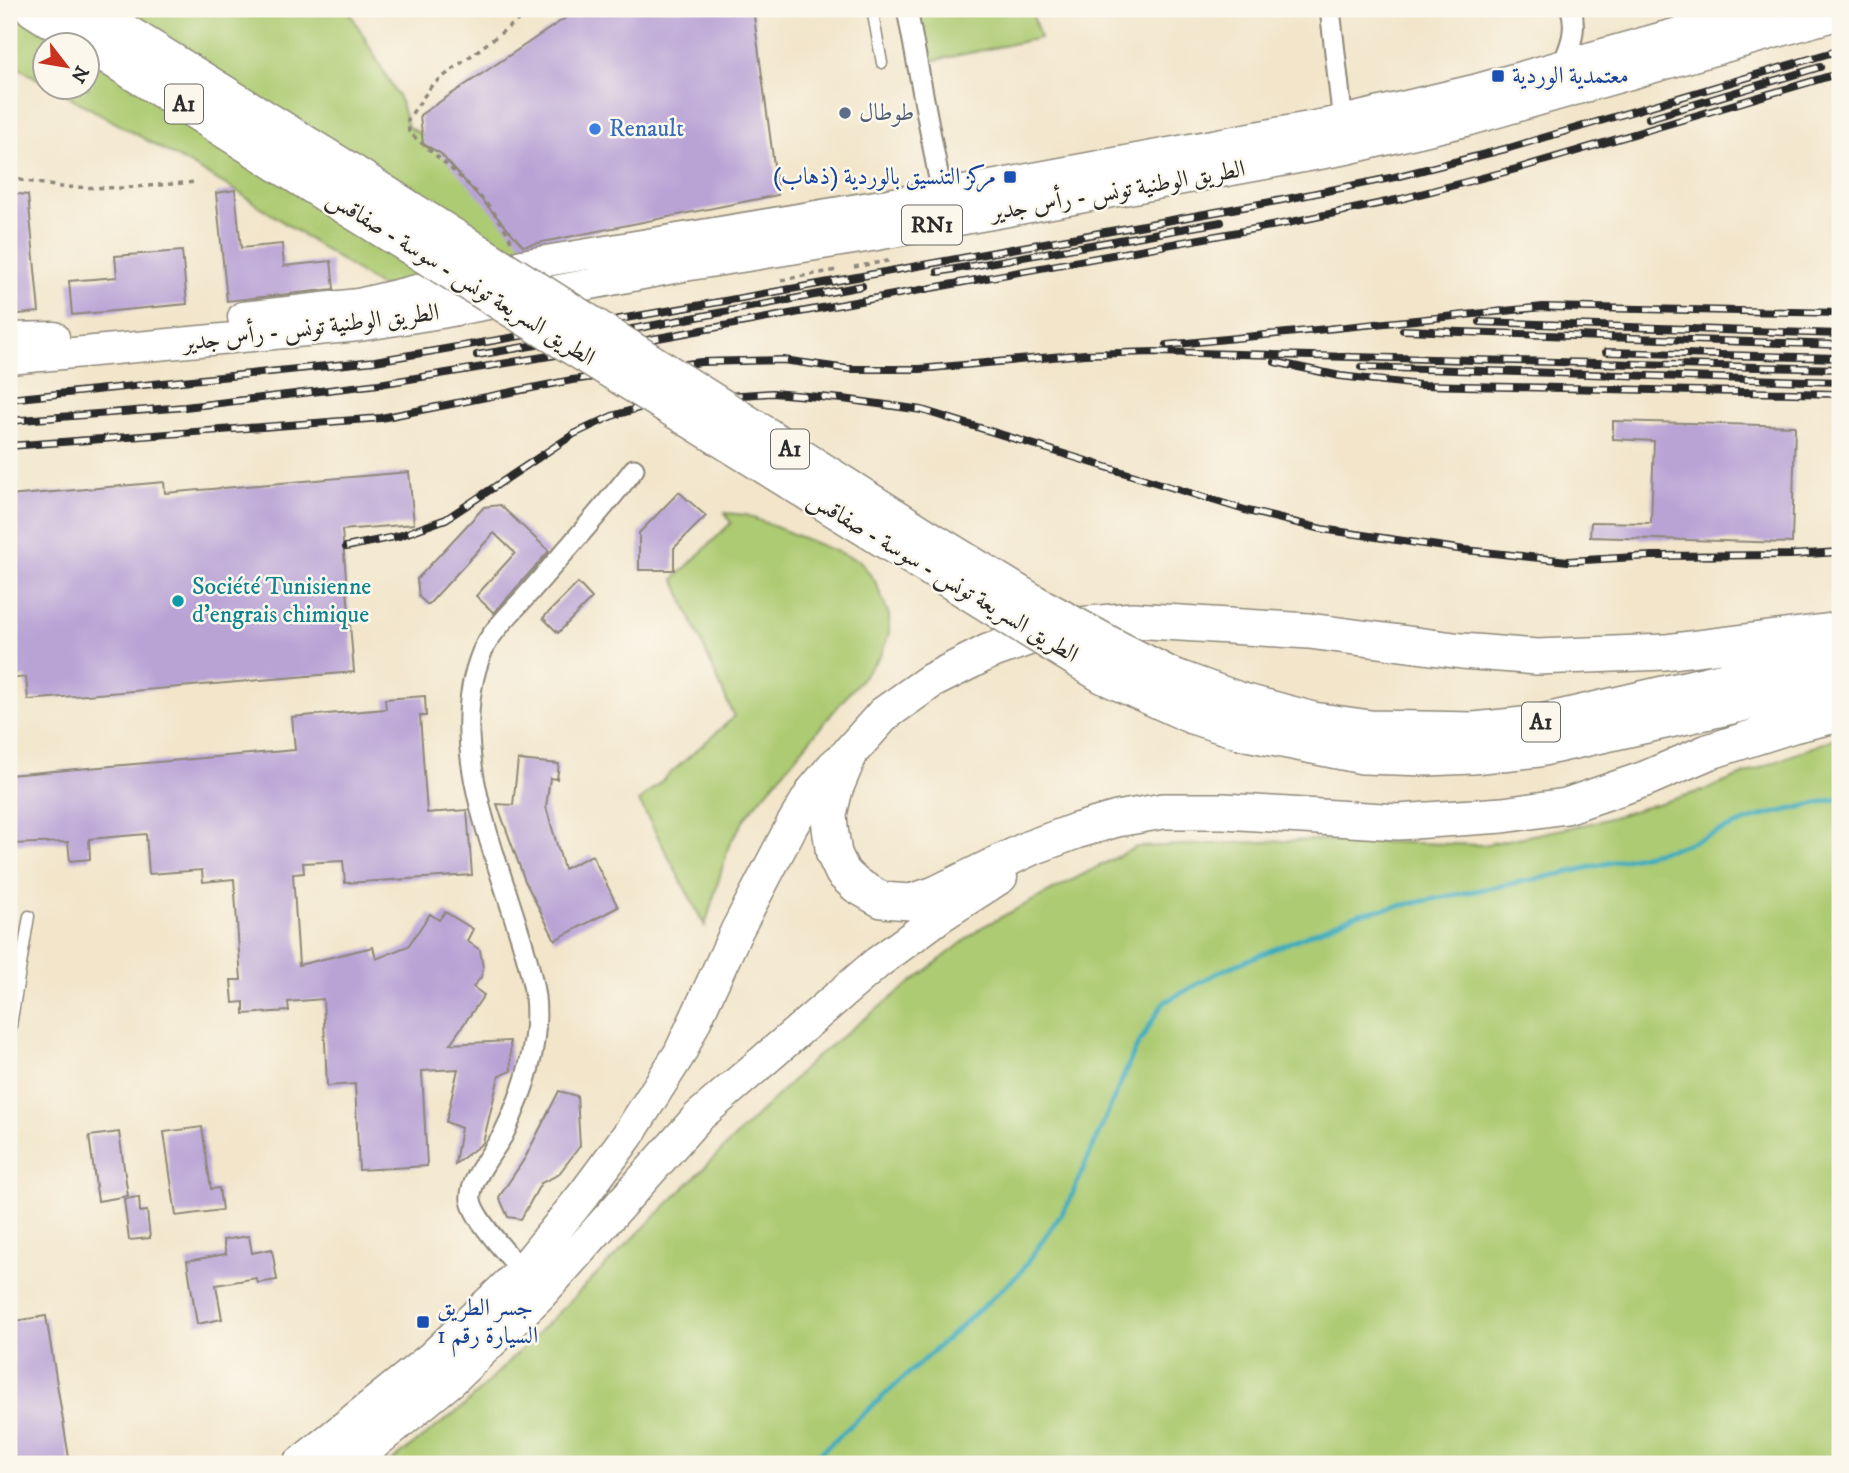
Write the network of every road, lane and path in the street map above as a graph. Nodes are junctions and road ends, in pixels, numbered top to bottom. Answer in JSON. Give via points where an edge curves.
{"nodes":[{"id":1,"x":33,"y":9,"type":"edge"},
{"id":2,"x":88,"y":9,"type":"edge"},
{"id":3,"x":533,"y":9,"type":"edge"},
{"id":4,"x":872,"y":9,"type":"edge"},
{"id":5,"x":907,"y":9,"type":"edge"},
{"id":6,"x":1330,"y":9,"type":"edge"},
{"id":7,"x":1572,"y":9,"type":"edge"},
{"id":8,"x":1764,"y":9,"type":"edge"},
{"id":9,"x":1730,"y":14,"type":"edge"},
{"id":10,"x":1840,"y":14,"type":"edge"},
{"id":11,"x":882,"y":63,"type":"dead end"},
{"id":12,"x":1563,"y":64,"type":"junction"},
{"id":13,"x":1345,"y":135,"type":"junction"},
{"id":14,"x":9,"y":178,"type":"edge"},
{"id":15,"x":196,"y":182,"type":"dead end"},
{"id":16,"x":345,"y":187,"type":"junction"},
{"id":17,"x":942,"y":195,"type":"junction"},
{"id":18,"x":893,"y":260,"type":"dead end"},
{"id":19,"x":522,"y":265,"type":"junction"},
{"id":20,"x":854,"y":267,"type":"dead end"},
{"id":21,"x":837,"y":270,"type":"dead end"},
{"id":22,"x":781,"y":280,"type":"dead end"},
{"id":23,"x":9,"y":338,"type":"edge"},
{"id":24,"x":9,"y":359,"type":"edge"},
{"id":25,"x":634,"y":469,"type":"dead end"},
{"id":26,"x":1840,"y":630,"type":"edge"},
{"id":27,"x":1840,"y":658,"type":"edge"},
{"id":28,"x":1840,"y":682,"type":"edge"},
{"id":29,"x":1840,"y":714,"type":"edge"},
{"id":30,"x":1240,"y":716,"type":"junction"},
{"id":31,"x":851,"y":751,"type":"junction"},
{"id":32,"x":1076,"y":831,"type":"junction"},
{"id":33,"x":29,"y":916,"type":"dead end"},
{"id":34,"x":9,"y":1038,"type":"edge"},
{"id":35,"x":531,"y":1283,"type":"junction"},
{"id":36,"x":299,"y":1464,"type":"edge"},
{"id":37,"x":349,"y":1464,"type":"edge"}],
"edges":[{"from":1,"to":16,"type":"highway","name":"الطريق السريعة تونس - سوسة - صفاقس","number":"A1"},
{"from":2,"to":16,"type":"highway","name":"الطريق السريعة تونس - سوسة - صفاقس","number":"A1"},
{"from":3,"to":19,"type":"path","via":[[432,85],[408,119],[409,132],[480,197],[507,231]]},
{"from":4,"to":11,"type":"lane"},
{"from":5,"to":17,"type":"street"},
{"from":6,"to":13,"type":"street"},
{"from":7,"to":12,"type":"street","via":[[1572,43]]},
{"from":8,"to":9,"type":"main road","name":"الطريق الوطنية تونس - رأس جدير","number":"RN1"},
{"from":9,"to":12,"type":"main road","name":"الطريق الوطنية تونس - رأس جدير","number":"RN1"},
{"from":10,"to":13,"type":"main road","name":"الطريق الوطنية تونس - رأس جدير","number":"RN1","via":[[1466,121]]},
{"from":12,"to":13,"type":"main road","name":"الطريق الوطنية تونس - رأس جدير","number":"RN1"},
{"from":13,"to":17,"type":"main road","name":"الطريق الوطنية تونس - رأس جدير","number":"RN1"},
{"from":13,"to":24,"type":"main road","name":"الطريق الوطنية تونس - رأس جدير","number":"RN1","via":[[860,238],[684,265],[428,316]]},
{"from":14,"to":15,"type":"path","via":[[60,187]]},
{"from":16,"to":30,"type":"highway","name":"الطريق السريعة تونس - سوسة - صفاقس","number":"A1","bridge":true,"via":[[798,489],[1104,676],[1192,716]]},
{"from":17,"to":19,"type":"main road","name":"الطريق الوطنية تونس - رأس جدير","number":"RN1"},
{"from":18,"to":20,"type":"path"},
{"from":19,"to":23,"type":"main road","name":"الطريق الوطنية تونس - رأس جدير","number":"RN1","via":[[358,304]]},
{"from":21,"to":22,"type":"path"},
{"from":25,"to":35,"type":"street","via":[[483,651],[469,715],[480,803],[535,998],[534,1048],[522,1094],[475,1181],[470,1199],[475,1212]]},
{"from":26,"to":31,"type":"highway","via":[[1665,652],[1537,656],[1309,631],[1133,620],[1058,627],[988,652],[931,681],[884,714]]},
{"from":27,"to":30,"type":"highway","name":"الطريق السريعة تونس - سوسة - صفاقس","number":"A1","via":[[1533,724],[1474,730],[1370,728]]},
{"from":28,"to":30,"type":"highway","name":"الطريق السريعة تونس - سوسة - صفاقس","number":"A1","via":[[1539,749],[1473,756],[1363,756]]},
{"from":29,"to":32,"type":"highway","via":[[1708,752],[1645,779],[1553,808],[1398,822],[1163,811]]},
{"from":31,"to":32,"type":"highway","via":[[829,814],[834,854],[849,879],[882,900],[911,902],[935,894]]},
{"from":31,"to":35,"type":"highway","via":[[813,790],[737,930],[680,1053],[585,1193]]},
{"from":32,"to":35,"type":"highway","via":[[942,915],[877,963],[698,1117]]},
{"from":33,"to":34,"type":"lane"},
{"from":35,"to":36,"type":"highway"},
{"from":35,"to":37,"type":"highway","via":[[452,1380]]}]}
